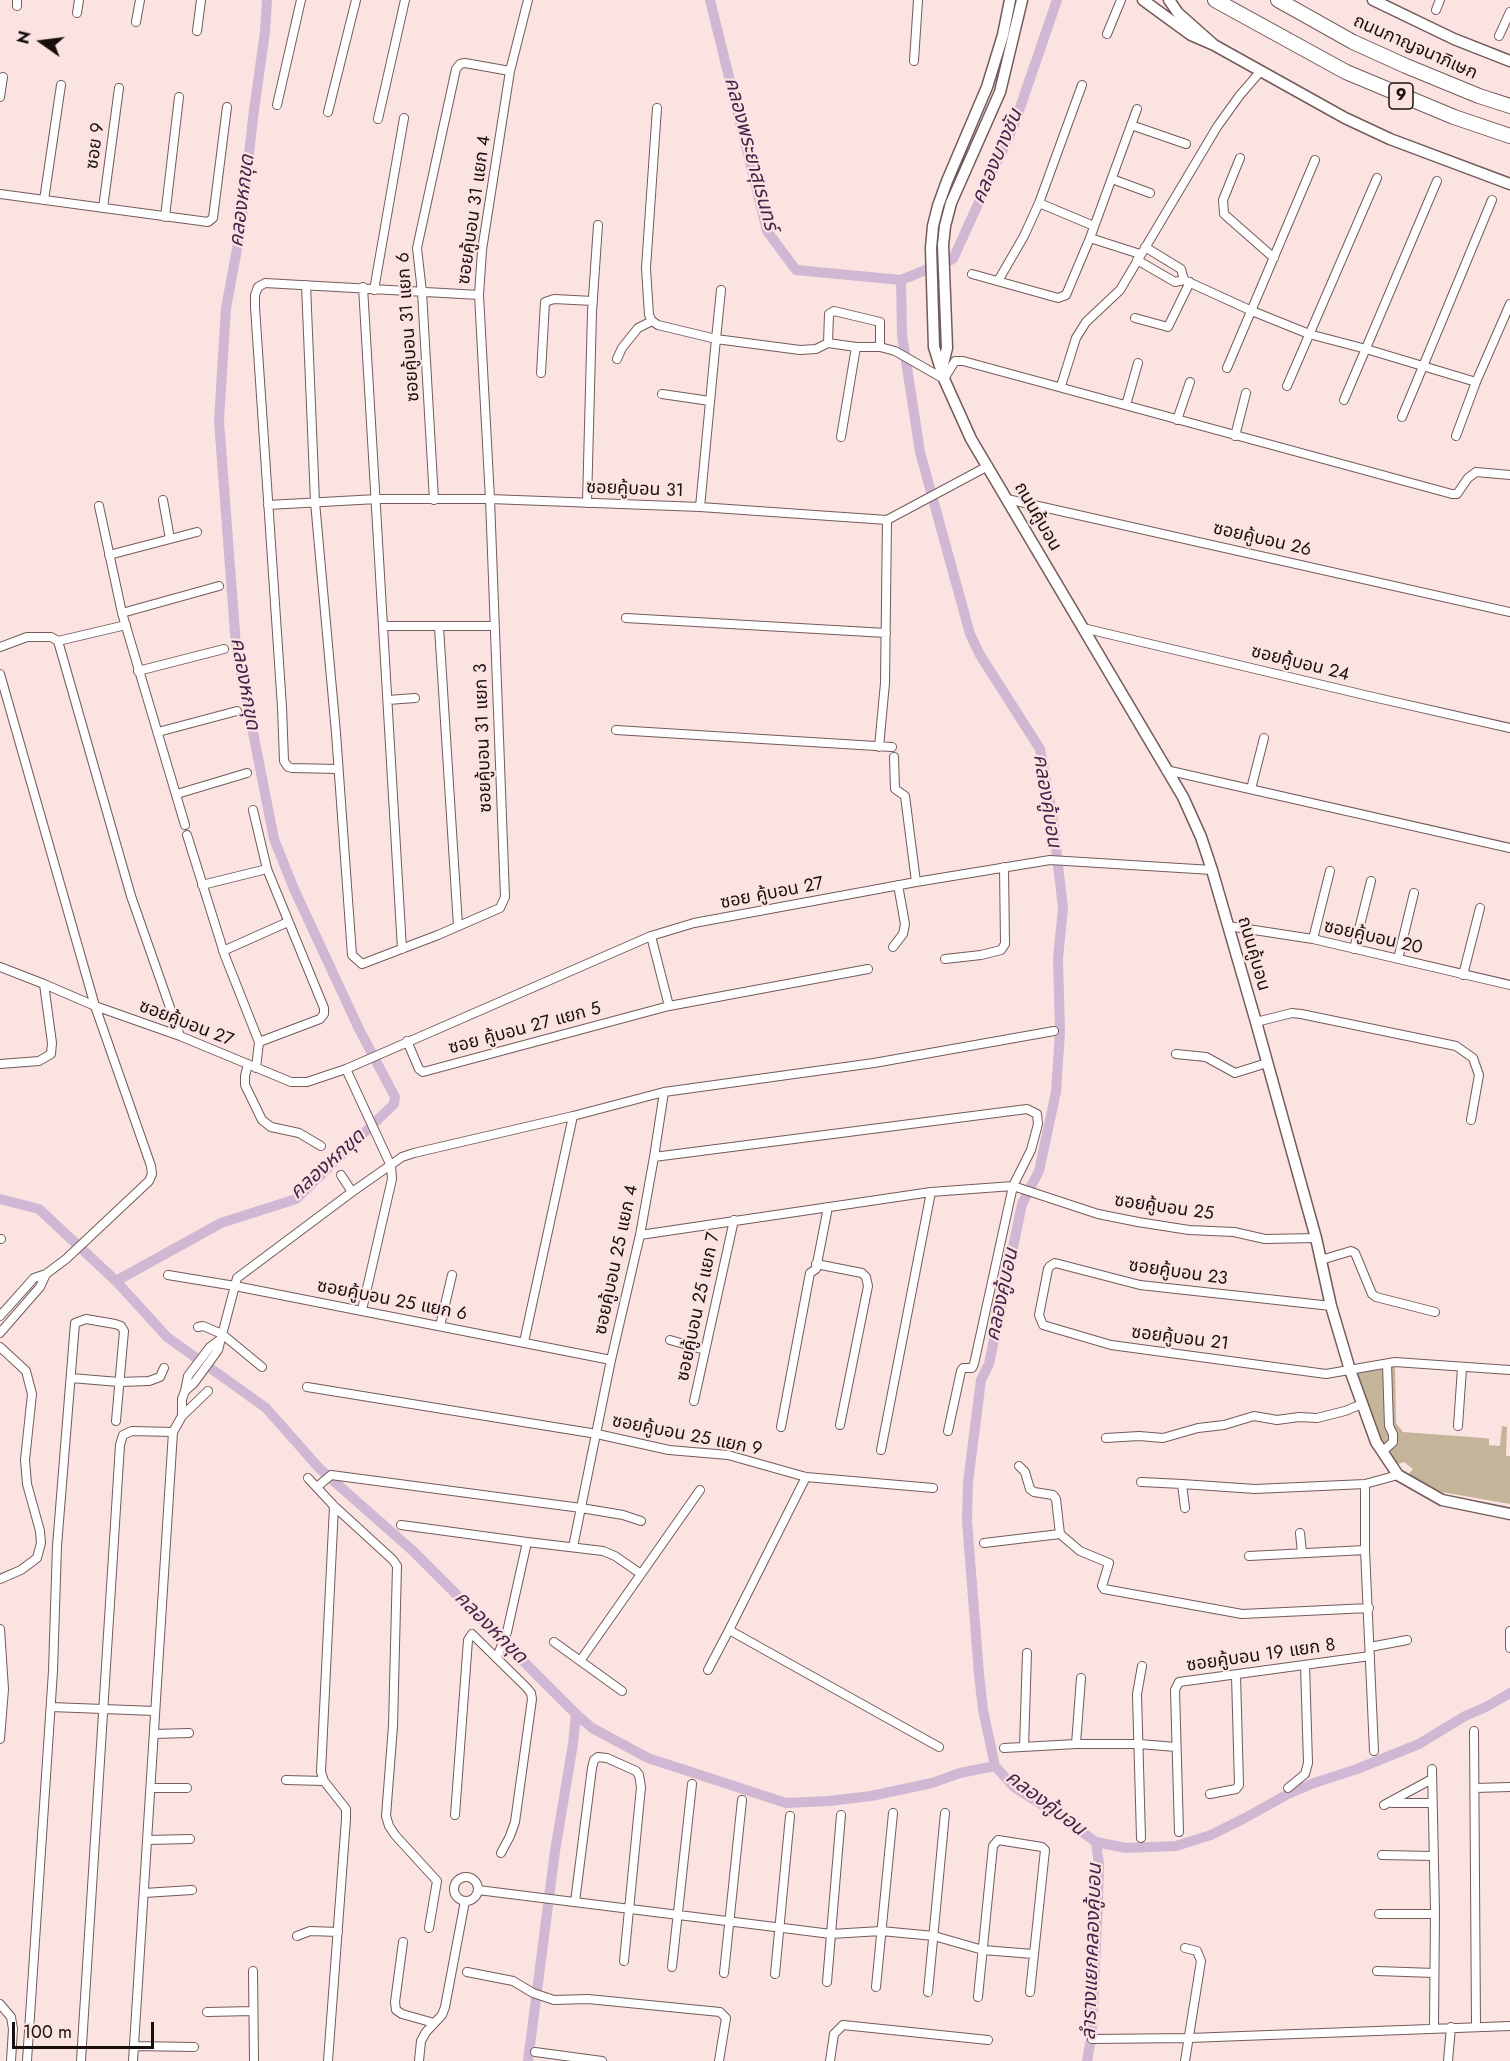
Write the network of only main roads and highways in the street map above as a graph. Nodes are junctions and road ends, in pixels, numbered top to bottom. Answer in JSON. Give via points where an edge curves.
{"nodes":[{"id":1,"x":1010,"y":0,"type":"edge"},
{"id":2,"x":1022,"y":0,"type":"edge"},
{"id":3,"x":1143,"y":0,"type":"edge"},
{"id":4,"x":1169,"y":0,"type":"edge"},
{"id":5,"x":1215,"y":0,"type":"edge"},
{"id":6,"x":1278,"y":0,"type":"edge"},
{"id":7,"x":1373,"y":0,"type":"edge"},
{"id":8,"x":1214,"y":45,"type":"junction"},
{"id":9,"x":1510,"y":61,"type":"edge"},
{"id":10,"x":1510,"y":106,"type":"edge"},
{"id":11,"x":1510,"y":136,"type":"edge"},
{"id":12,"x":1510,"y":184,"type":"edge"},
{"id":13,"x":943,"y":374,"type":"junction"},
{"id":14,"x":1510,"y":1514,"type":"edge"}],
"edges":[{"from":1,"to":13,"type":"main road","name":"ถนนคู้บอน","via":[[987,87],[933,226],[934,347]]},
{"from":2,"to":13,"type":"main road","via":[[1000,92],[951,203],[945,226],[947,348]]},
{"from":3,"to":8,"type":"main road","via":[[1191,35]]},
{"from":4,"to":8,"type":"main road"},
{"from":5,"to":11,"type":"highway","number":"9","via":[[1346,72]]},
{"from":6,"to":10,"type":"highway","name":"ถนนกาญจนาภิเษก","number":"9","via":[[1406,66]]},
{"from":7,"to":9,"type":"main road"},
{"from":8,"to":12,"type":"main road","via":[[1345,118]]},
{"from":13,"to":14,"type":"main road","name":"ถนนคู้บอน","via":[[971,439],[1166,770],[1201,837],[1316,1238],[1331,1306],[1376,1442],[1398,1475],[1442,1500]]}]}
